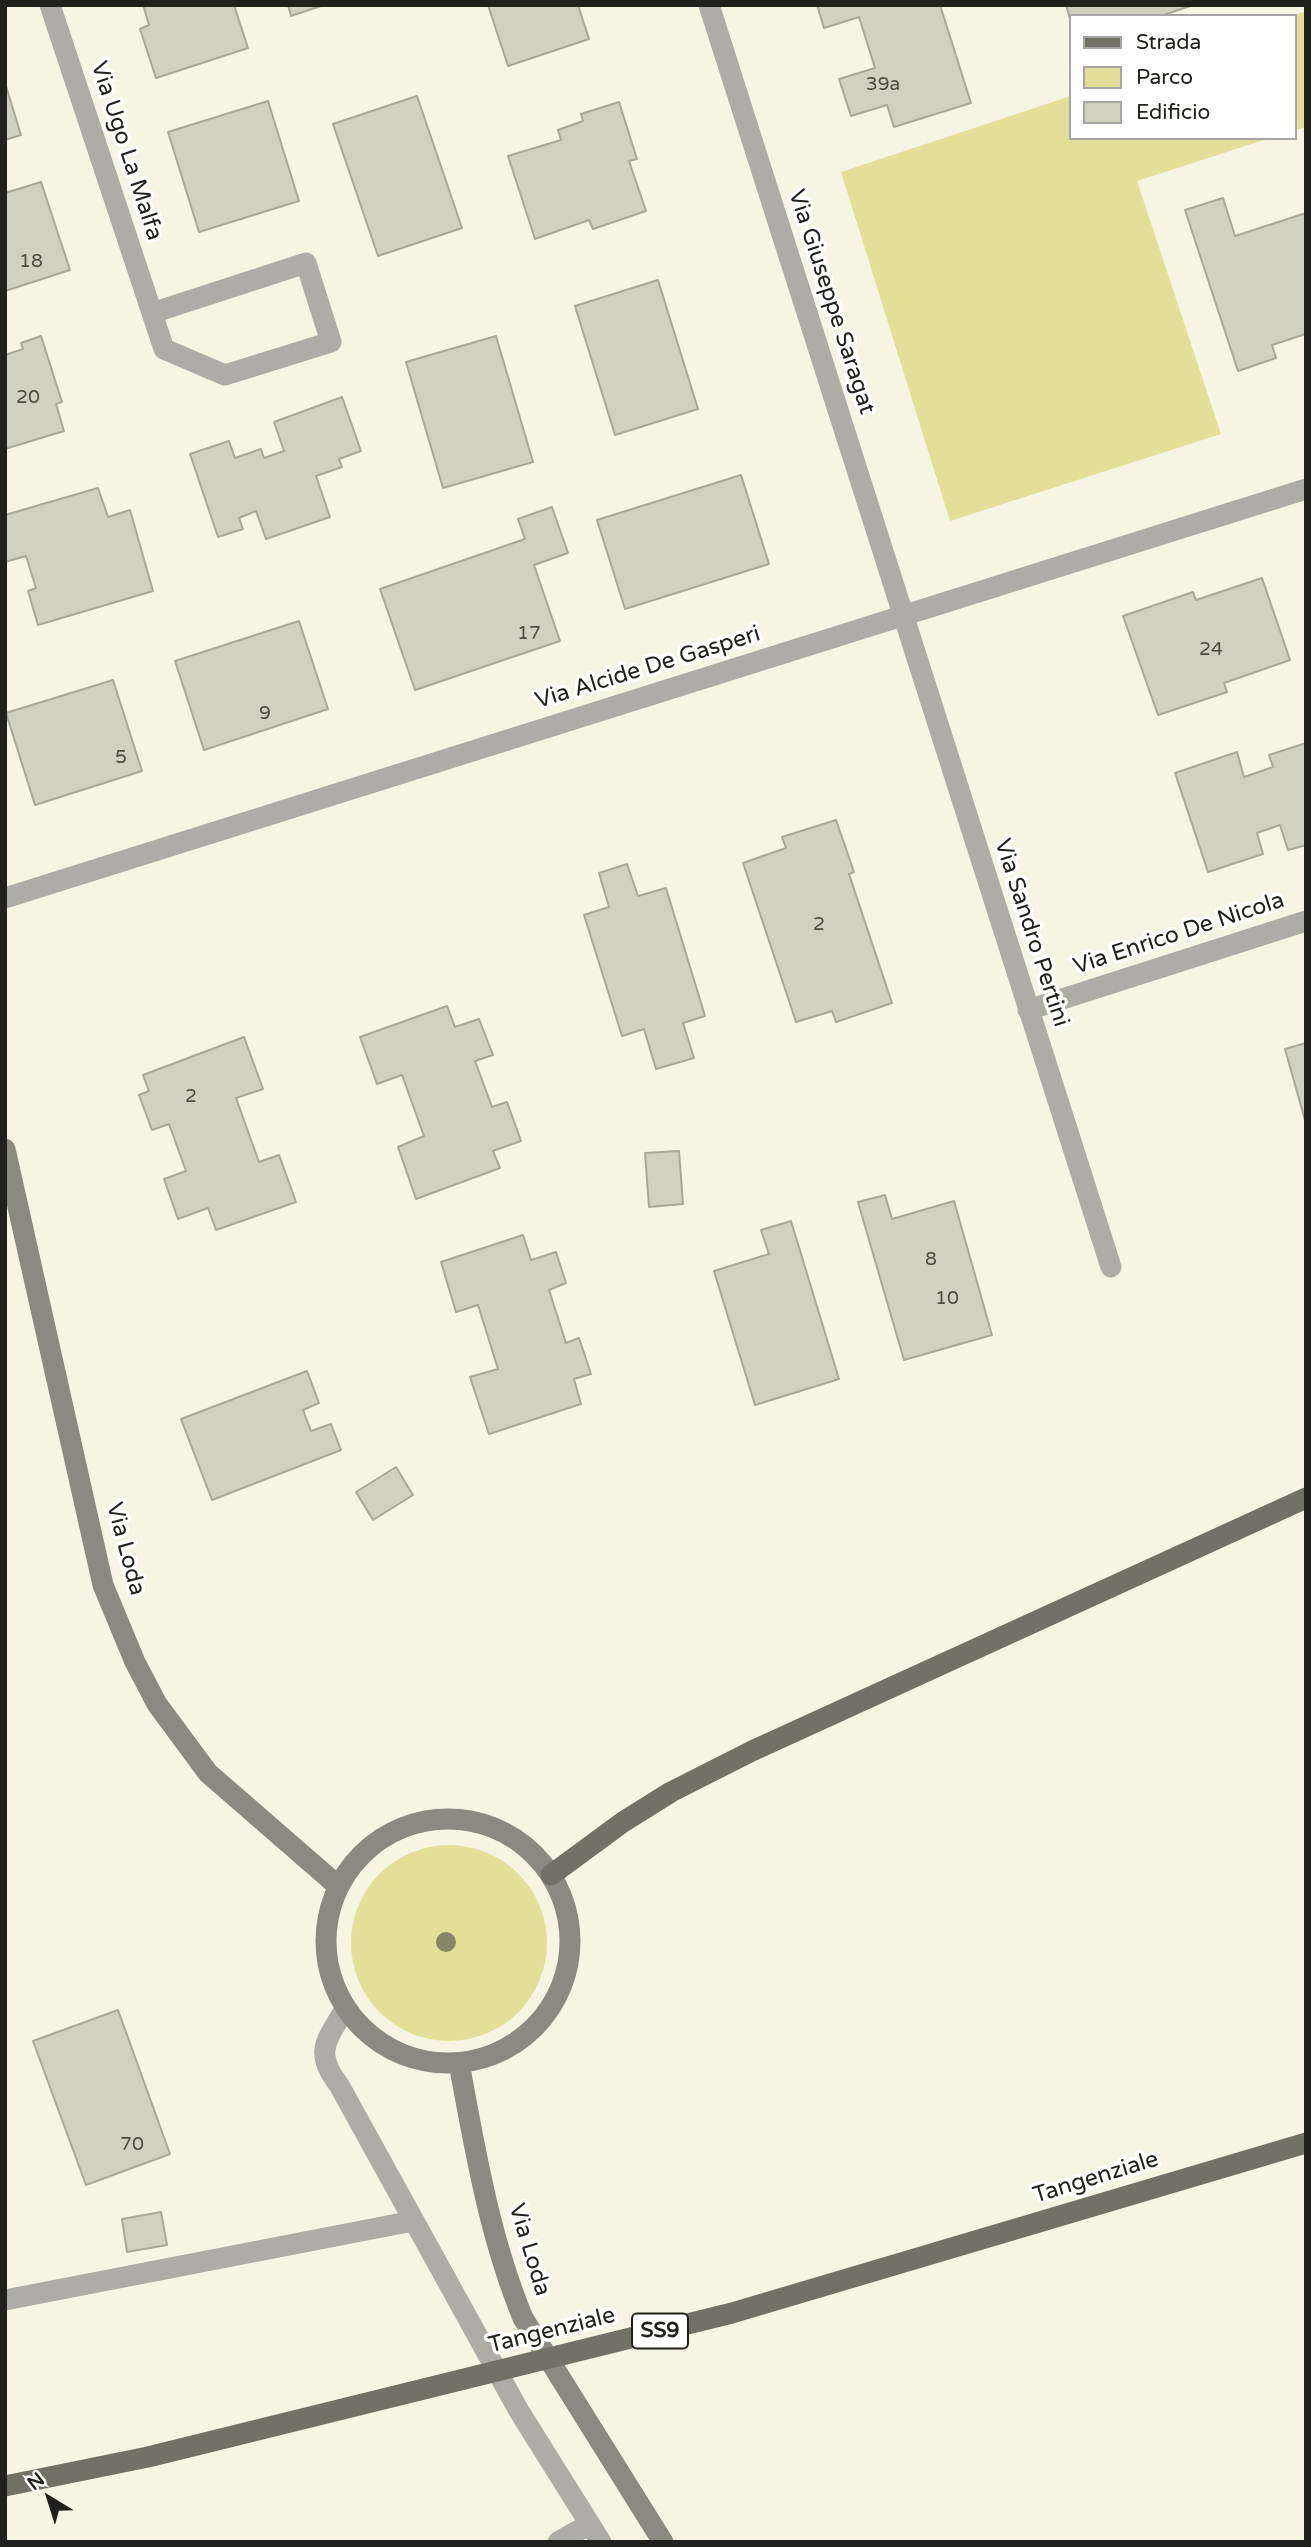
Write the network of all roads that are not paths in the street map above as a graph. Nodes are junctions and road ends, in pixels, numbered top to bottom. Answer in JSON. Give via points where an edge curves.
{"nodes":[{"id":1,"x":50,"y":5,"type":"edge"},
{"id":2,"x":709,"y":5,"type":"edge"},
{"id":3,"x":152,"y":313,"type":"junction"},
{"id":4,"x":1306,"y":489,"type":"edge"},
{"id":5,"x":904,"y":615,"type":"junction"},
{"id":6,"x":5,"y":898,"type":"edge"},
{"id":7,"x":1306,"y":921,"type":"edge"},
{"id":8,"x":1028,"y":1010,"type":"junction"},
{"id":9,"x":5,"y":1149,"type":"edge"},
{"id":10,"x":1111,"y":1267,"type":"dead end"},
{"id":11,"x":1306,"y":1498,"type":"edge"},
{"id":12,"x":551,"y":1875,"type":"junction"},
{"id":13,"x":338,"y":1886,"type":"junction"},
{"id":14,"x":345,"y":2010,"type":"junction"},
{"id":15,"x":459,"y":2063,"type":"junction"},
{"id":16,"x":1306,"y":2143,"type":"edge"},
{"id":17,"x":413,"y":2221,"type":"junction"},
{"id":18,"x":5,"y":2300,"type":"edge"},
{"id":19,"x":5,"y":2486,"type":"edge"},
{"id":20,"x":595,"y":2533,"type":"edge"},
{"id":21,"x":558,"y":2542,"type":"edge"},
{"id":22,"x":663,"y":2542,"type":"edge"}],
"edges":[{"from":1,"to":3,"type":"street","name":"Via Ugo La Malfa"},
{"from":2,"to":5,"type":"street","name":"Via Giuseppe Saragat"},
{"from":3,"to":3,"type":"street","name":"Via Ugo La Malfa","via":[[164,348],[225,375],[331,342],[306,263]]},
{"from":4,"to":5,"type":"street","name":"Via Alcide De Gasperi"},
{"from":5,"to":6,"type":"street","name":"Via Alcide De Gasperi"},
{"from":5,"to":8,"type":"street","name":"Via Sandro Pertini"},
{"from":7,"to":8,"type":"street","name":"Via Enrico De Nicola"},
{"from":8,"to":10,"type":"street","name":"Via Sandro Pertini"},
{"from":9,"to":13,"type":"main road","name":"Via Loda","via":[[103,1585],[135,1662],[157,1704],[208,1773]]},
{"from":11,"to":12,"type":"main road","via":[[741,1757],[671,1792]]},
{"from":12,"to":13,"type":"main road","via":[[535,1855],[492,1827],[442,1819],[416,1823],[381,1839],[352,1865]]},
{"from":12,"to":15,"type":"main road","via":[[569,1922],[570,1947],[558,1994],[528,2035],[484,2059]]},
{"from":13,"to":14,"type":"main road","via":[[327,1923],[327,1962]]},
{"from":14,"to":15,"type":"main road","via":[[371,2038],[395,2052],[421,2061]]},
{"from":14,"to":17,"type":"street","via":[[325,2042],[325,2067]]},
{"from":15,"to":22,"type":"main road","name":"Via Loda","via":[[492,2224],[523,2318]]},
{"from":16,"to":19,"type":"main road","name":"Tangenziale","number":"SS9","bridge":true,"via":[[732,2313],[148,2457]]},
{"from":17,"to":18,"type":"street"},
{"from":17,"to":20,"type":"street","via":[[519,2411]]},
{"from":20,"to":21,"type":"street"}]}
